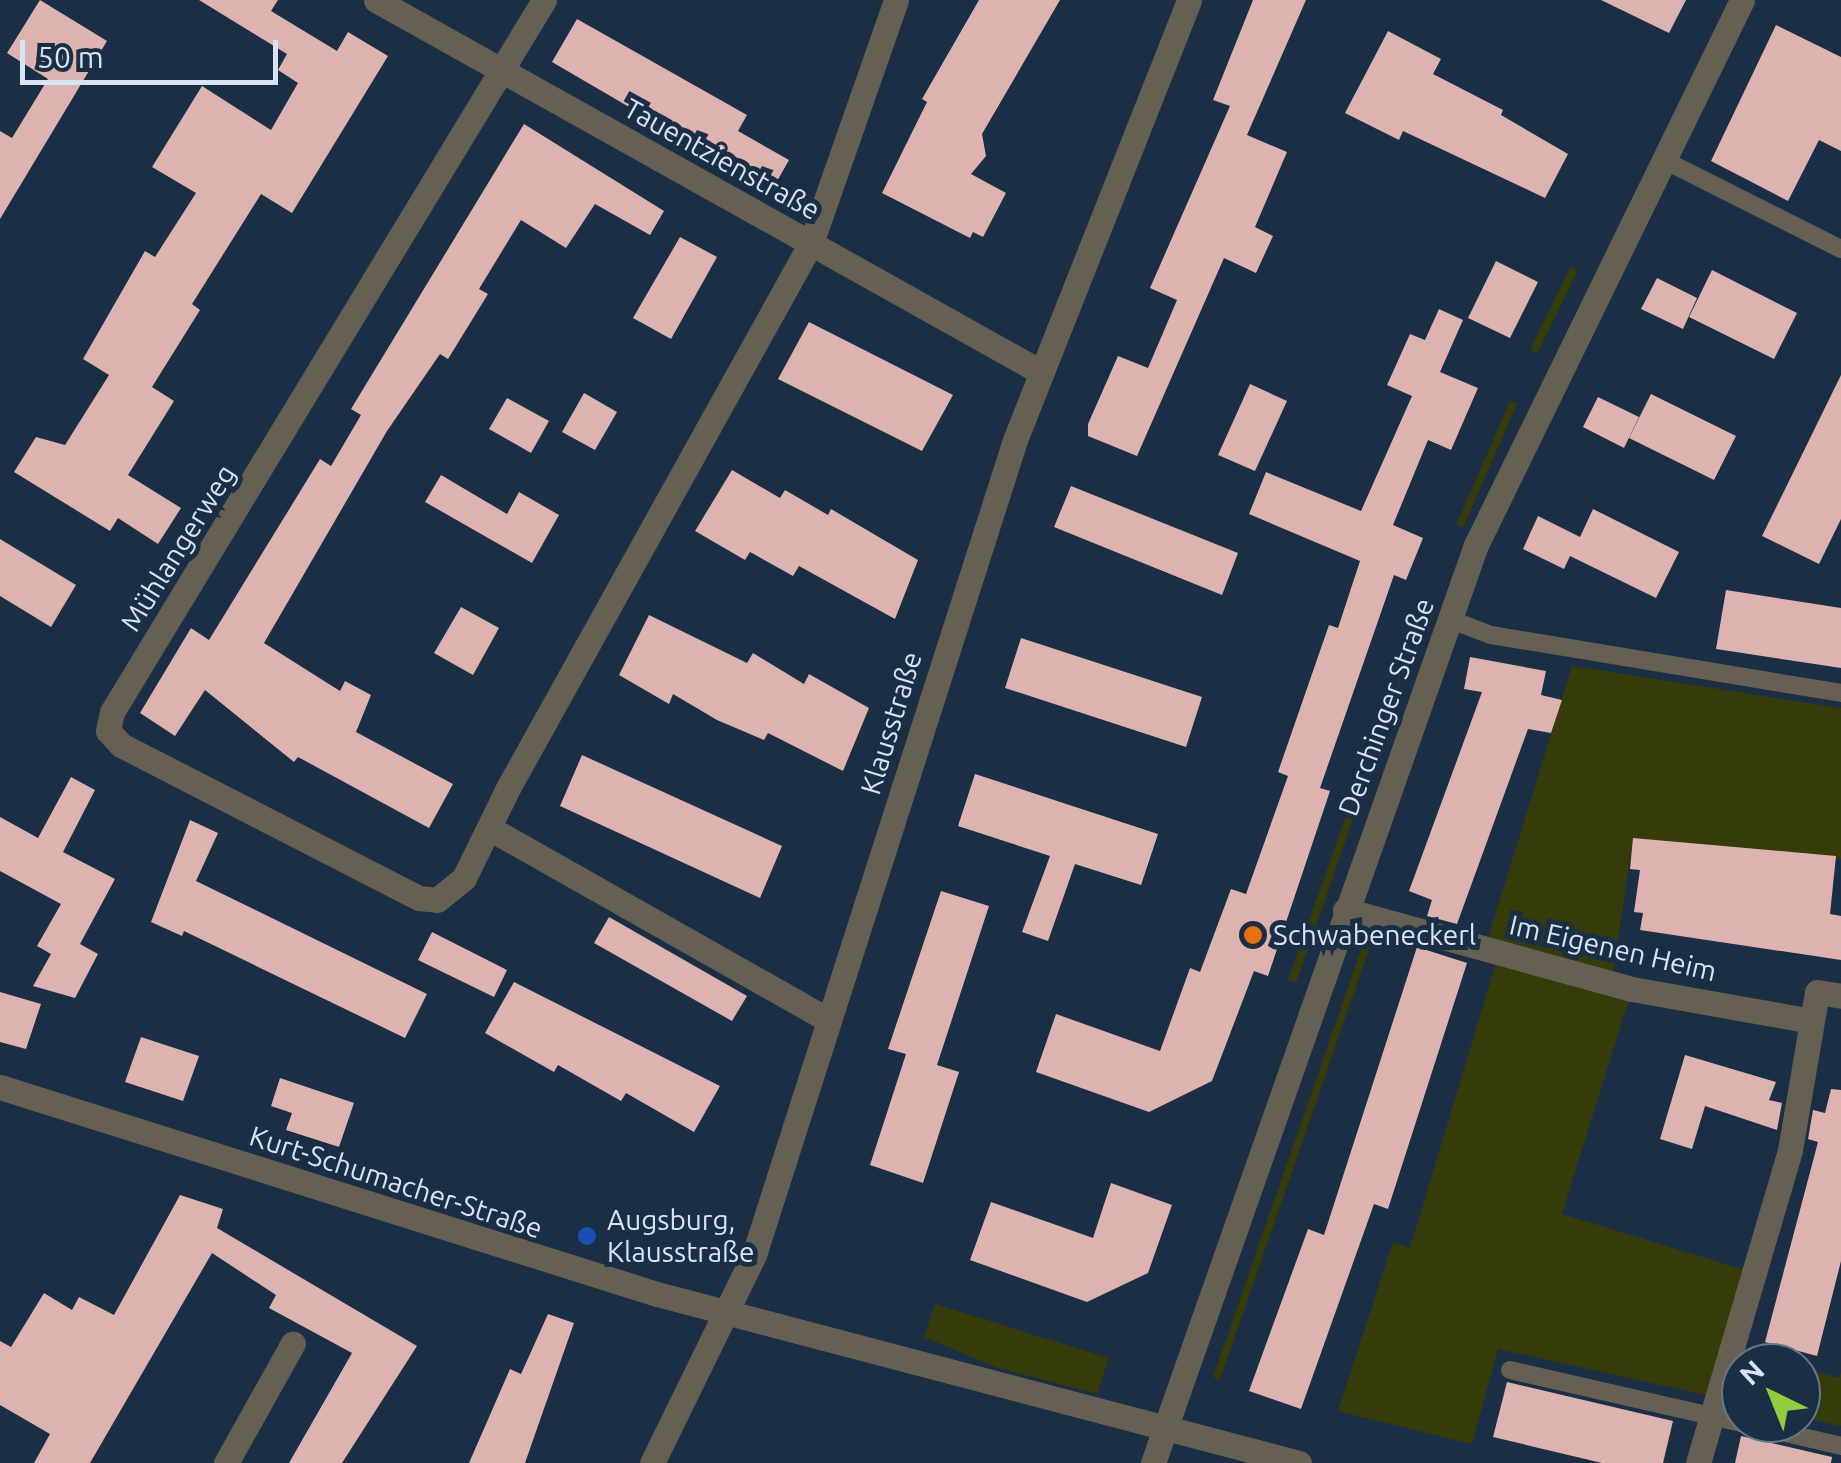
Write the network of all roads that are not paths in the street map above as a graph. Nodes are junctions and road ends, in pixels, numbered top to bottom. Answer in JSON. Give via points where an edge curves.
{"nodes":[{"id":1,"x":376,"y":0,"type":"edge"},
{"id":2,"x":544,"y":0,"type":"edge"},
{"id":3,"x":896,"y":0,"type":"edge"},
{"id":4,"x":1189,"y":0,"type":"edge"},
{"id":5,"x":1742,"y":0,"type":"edge"},
{"id":6,"x":502,"y":72,"type":"junction"},
{"id":7,"x":1662,"y":159,"type":"junction"},
{"id":8,"x":811,"y":242,"type":"junction"},
{"id":9,"x":1841,"y":249,"type":"edge"},
{"id":10,"x":1039,"y":371,"type":"junction"},
{"id":11,"x":1449,"y":619,"type":"junction"},
{"id":12,"x":1841,"y":693,"type":"edge"},
{"id":13,"x":488,"y":828,"type":"junction"},
{"id":14,"x":1345,"y":910,"type":"junction"},
{"id":15,"x":1841,"y":996,"type":"edge"},
{"id":16,"x":829,"y":1020,"type":"junction"},
{"id":17,"x":1811,"y":1020,"type":"junction"},
{"id":18,"x":0,"y":1088,"type":"edge"},
{"id":19,"x":727,"y":1311,"type":"junction"},
{"id":20,"x":293,"y":1343,"type":"dead end"},
{"id":21,"x":1510,"y":1370,"type":"dead end"},
{"id":22,"x":1711,"y":1417,"type":"junction"},
{"id":23,"x":1168,"y":1428,"type":"junction"},
{"id":24,"x":1841,"y":1446,"type":"edge"},
{"id":25,"x":226,"y":1463,"type":"edge"},
{"id":26,"x":652,"y":1463,"type":"edge"},
{"id":27,"x":1152,"y":1463,"type":"edge"},
{"id":28,"x":1299,"y":1463,"type":"edge"},
{"id":29,"x":1698,"y":1463,"type":"edge"}],
"edges":[{"from":1,"to":6,"type":"street","name":"Tauentzienstraße"},
{"from":2,"to":6,"type":"street","name":"Mühlangerweg"},
{"from":3,"to":8,"type":"street","name":"Mühlangerweg"},
{"from":4,"to":10,"type":"street","name":"Klausstraße"},
{"from":5,"to":7,"type":"street","name":"Derchinger Straße"},
{"from":6,"to":8,"type":"street","name":"Tauentzienstraße"},
{"from":6,"to":13,"type":"street","name":"Mühlangerweg","via":[[112,712],[108,731],[121,746],[419,898],[453,893]]},
{"from":7,"to":9,"type":"lane"},
{"from":7,"to":11,"type":"street","name":"Derchinger Straße","via":[[1515,457]]},
{"from":8,"to":10,"type":"street","name":"Tauentzienstraße"},
{"from":8,"to":13,"type":"street","name":"Mühlangerweg"},
{"from":10,"to":16,"type":"street","name":"Klausstraße"},
{"from":11,"to":12,"type":"lane","via":[[1491,635]]},
{"from":11,"to":14,"type":"street","name":"Derchinger Straße"},
{"from":13,"to":16,"type":"street"},
{"from":14,"to":17,"type":"street","name":"Im Eigenen Heim","via":[[1632,989]]},
{"from":14,"to":23,"type":"street","name":"Derchinger Straße"},
{"from":15,"to":17,"type":"street","via":[[1817,992]]},
{"from":16,"to":19,"type":"street","name":"Klausstraße","via":[[754,1255]]},
{"from":17,"to":22,"type":"street","via":[[1790,1150]]},
{"from":18,"to":19,"type":"street","name":"Kurt-Schumacher-Straße","via":[[538,1259]]},
{"from":19,"to":23,"type":"street","name":"Kurt-Schumacher-Straße"},
{"from":19,"to":26,"type":"street","name":"Klausstraße"},
{"from":20,"to":25,"type":"street"},
{"from":21,"to":22,"type":"lane"},
{"from":22,"to":24,"type":"lane"},
{"from":22,"to":29,"type":"street"},
{"from":23,"to":27,"type":"street","name":"Derchinger Straße"},
{"from":23,"to":28,"type":"street","name":"Kurt-Schumacher-Straße"}]}
